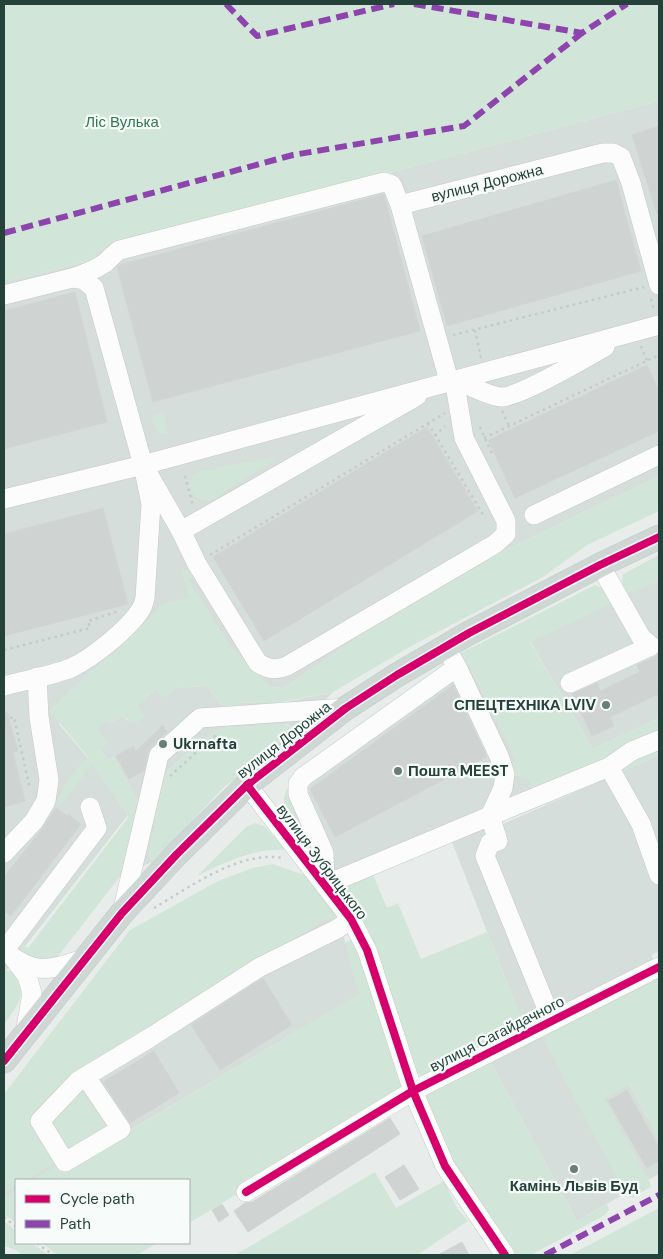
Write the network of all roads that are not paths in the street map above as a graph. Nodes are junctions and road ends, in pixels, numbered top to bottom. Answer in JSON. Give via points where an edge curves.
{"nodes":[{"id":1,"x":400,"y":205,"type":"junction"},
{"id":2,"x":72,"y":278,"type":"junction"},
{"id":3,"x":654,"y":286,"type":"edge"},
{"id":4,"x":4,"y":294,"type":"edge"},
{"id":5,"x":659,"y":325,"type":"edge"},
{"id":6,"x":635,"y":337,"type":"junction"},
{"id":7,"x":447,"y":381,"type":"junction"},
{"id":8,"x":659,"y":455,"type":"edge"},
{"id":9,"x":143,"y":464,"type":"junction"},
{"id":10,"x":4,"y":499,"type":"edge"},
{"id":11,"x":534,"y":514,"type":"dead end"},
{"id":12,"x":181,"y":532,"type":"junction"},
{"id":13,"x":659,"y":537,"type":"edge"},
{"id":14,"x":600,"y":565,"type":"junction"},
{"id":15,"x":445,"y":646,"type":"junction"},
{"id":16,"x":655,"y":647,"type":"edge"},
{"id":17,"x":457,"y":667,"type":"junction"},
{"id":18,"x":37,"y":677,"type":"junction"},
{"id":19,"x":570,"y":683,"type":"dead end"},
{"id":20,"x":4,"y":686,"type":"edge"},
{"id":21,"x":346,"y":708,"type":"junction"},
{"id":22,"x":659,"y":740,"type":"edge"},
{"id":23,"x":609,"y":767,"type":"junction"},
{"id":24,"x":247,"y":785,"type":"junction"},
{"id":25,"x":90,"y":807,"type":"dead end"},
{"id":26,"x":490,"y":816,"type":"junction"},
{"id":27,"x":4,"y":853,"type":"edge"},
{"id":28,"x":659,"y":875,"type":"edge"},
{"id":29,"x":325,"y":885,"type":"junction"},
{"id":30,"x":122,"y":913,"type":"junction"},
{"id":31,"x":351,"y":919,"type":"junction"},
{"id":32,"x":7,"y":954,"type":"edge"},
{"id":33,"x":84,"y":959,"type":"junction"},
{"id":34,"x":659,"y":967,"type":"edge"},
{"id":35,"x":552,"y":1021,"type":"junction"},
{"id":36,"x":25,"y":1034,"type":"junction"},
{"id":37,"x":4,"y":1061,"type":"edge"},
{"id":38,"x":86,"y":1077,"type":"junction"},
{"id":39,"x":412,"y":1091,"type":"junction"},
{"id":40,"x":246,"y":1192,"type":"dead end"},
{"id":41,"x":505,"y":1255,"type":"edge"}],
"edges":[{"from":1,"to":2,"type":"street","via":[[392,186],[376,183],[120,250],[91,271]]},
{"from":1,"to":3,"type":"street","name":"вулиця Дорожна","via":[[613,153],[621,157],[631,183]]},
{"from":1,"to":7,"type":"street"},
{"from":2,"to":4,"type":"street"},
{"from":2,"to":9,"type":"street","via":[[84,280],[94,288]]},
{"from":5,"to":6,"type":"street"},
{"from":6,"to":7,"type":"street"},
{"from":6,"to":7,"type":"street","via":[[502,397]]},
{"from":7,"to":9,"type":"street"},
{"from":7,"to":12,"type":"street"},
{"from":7,"to":12,"type":"street","via":[[464,438],[506,520],[506,534],[496,544],[288,666],[270,670],[258,664],[202,561]]},
{"from":8,"to":11,"type":"street"},
{"from":9,"to":10,"type":"street"},
{"from":9,"to":12,"type":"street"},
{"from":9,"to":18,"type":"street","via":[[151,504],[142,609],[116,636],[81,662]]},
{"from":13,"to":14,"type":"main road","name":"вулиця Дорожна"},
{"from":14,"to":15,"type":"main road","name":"вулиця Дорожна"},
{"from":14,"to":16,"type":"street","via":[[642,637]]},
{"from":15,"to":17,"type":"street"},
{"from":15,"to":21,"type":"main road","name":"вулиця Дорожна"},
{"from":16,"to":19,"type":"street"},
{"from":17,"to":26,"type":"street","via":[[505,774],[503,788]]},
{"from":17,"to":29,"type":"street","via":[[303,777],[298,784],[298,794],[324,853]]},
{"from":18,"to":20,"type":"street"},
{"from":18,"to":27,"type":"street","via":[[39,717],[49,780],[46,801],[34,821]]},
{"from":21,"to":24,"type":"main road","name":"вулиця Дорожна"},
{"from":21,"to":30,"type":"street","via":[[200,718],[159,755]]},
{"from":22,"to":23,"type":"street","via":[[632,751]]},
{"from":23,"to":26,"type":"street"},
{"from":23,"to":28,"type":"street","via":[[640,824]]},
{"from":24,"to":29,"type":"street","name":"вулиця Зубрицького"},
{"from":24,"to":30,"type":"main road","name":"вулиця Дорожна"},
{"from":25,"to":32,"type":"street","via":[[97,828]]},
{"from":26,"to":29,"type":"street"},
{"from":26,"to":35,"type":"street","via":[[498,841],[490,844],[485,856]]},
{"from":29,"to":31,"type":"street","name":"вулиця Зубрицького"},
{"from":30,"to":33,"type":"main road","name":"вулиця Дорожна"},
{"from":31,"to":38,"type":"street","via":[[260,967]]},
{"from":31,"to":39,"type":"street","name":"вулиця Зубрицького","via":[[367,950]]},
{"from":32,"to":33,"type":"street","via":[[33,968],[48,969]]},
{"from":32,"to":36,"type":"street","name":"вулиця Дорожна","via":[[27,976],[32,993]]},
{"from":33,"to":36,"type":"main road","name":"вулиця Дорожна"},
{"from":34,"to":35,"type":"street","name":"вулиця Сагайдачного"},
{"from":35,"to":39,"type":"street","name":"вулиця Сагайдачного"},
{"from":36,"to":37,"type":"main road","name":"вулиця Дорожна"},
{"from":38,"to":38,"type":"street","via":[[40,1121],[65,1162],[122,1129]]},
{"from":39,"to":40,"type":"street","name":"вулиця Сагайдачного"},
{"from":39,"to":41,"type":"street","name":"вулиця Зубрицького","via":[[445,1166]]}]}
